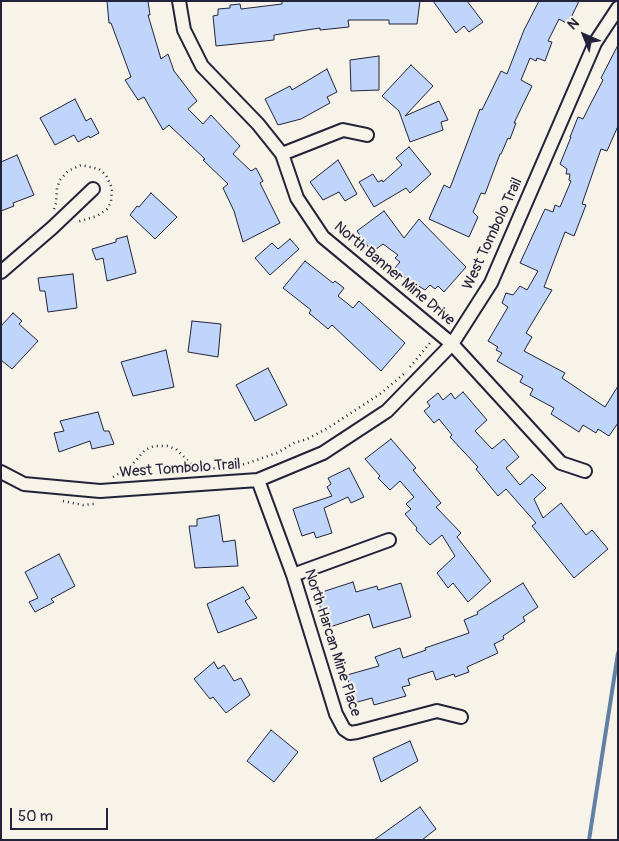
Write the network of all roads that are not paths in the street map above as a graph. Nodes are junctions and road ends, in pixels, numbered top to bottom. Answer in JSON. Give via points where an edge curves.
{"nodes":[{"id":1,"x":179,"y":1,"type":"edge"},
{"id":2,"x":618,"y":8,"type":"edge"},
{"id":3,"x":368,"y":135,"type":"dead end"},
{"id":4,"x":282,"y":154,"type":"junction"},
{"id":5,"x":93,"y":190,"type":"dead end"},
{"id":6,"x":1,"y":272,"type":"edge"},
{"id":7,"x":452,"y":344,"type":"junction"},
{"id":8,"x":1,"y":472,"type":"edge"},
{"id":9,"x":585,"y":472,"type":"dead end"},
{"id":10,"x":258,"y":480,"type":"junction"},
{"id":11,"x":389,"y":540,"type":"dead end"},
{"id":12,"x":293,"y":575,"type":"junction"},
{"id":13,"x":461,"y":717,"type":"dead end"}],
"edges":[{"from":1,"to":4,"type":"street","name":"North Banner Mine Drive","via":[[184,30],[202,66]]},
{"from":2,"to":7,"type":"street","name":"West Tombolo Trail","via":[[595,43],[491,282]]},
{"from":3,"to":4,"type":"street","via":[[344,130]]},
{"from":4,"to":7,"type":"street","name":"North Banner Mine Drive","via":[[297,198],[323,237]]},
{"from":5,"to":6,"type":"street"},
{"from":7,"to":9,"type":"street","name":"North Banner Mine Drive","via":[[562,463]]},
{"from":7,"to":10,"type":"street","name":"West Tombolo Trail","via":[[387,411],[323,453]]},
{"from":8,"to":10,"type":"street","name":"West Tombolo Trail","via":[[24,484],[100,491]]},
{"from":10,"to":12,"type":"street","name":"North Harcan Mine Place"},
{"from":11,"to":12,"type":"street"},
{"from":12,"to":13,"type":"street","name":"North Harcan Mine Place","via":[[336,714],[344,729],[350,733],[357,732],[437,711]]}]}
